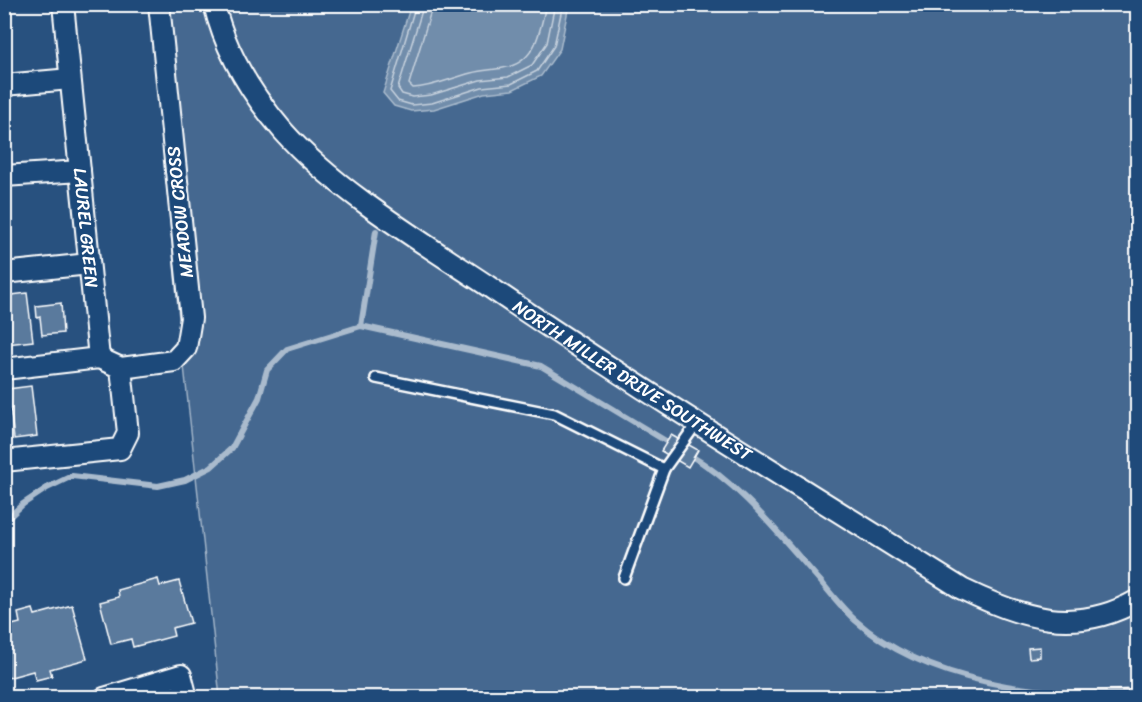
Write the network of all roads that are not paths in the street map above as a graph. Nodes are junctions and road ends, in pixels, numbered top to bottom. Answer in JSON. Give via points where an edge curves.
{"nodes":[{"id":1,"x":63,"y":4,"type":"edge"},
{"id":2,"x":159,"y":4,"type":"edge"},
{"id":3,"x":214,"y":4,"type":"edge"},
{"id":4,"x":70,"y":79,"type":"junction"},
{"id":5,"x":4,"y":85,"type":"edge"},
{"id":6,"x":80,"y":171,"type":"junction"},
{"id":7,"x":4,"y":176,"type":"edge"},
{"id":8,"x":89,"y":264,"type":"junction"},
{"id":9,"x":4,"y":273,"type":"edge"},
{"id":10,"x":99,"y":358,"type":"junction"},
{"id":11,"x":121,"y":368,"type":"junction"},
{"id":12,"x":4,"y":369,"type":"edge"},
{"id":13,"x":376,"y":378,"type":"dead end"},
{"id":14,"x":691,"y":431,"type":"junction"},
{"id":15,"x":4,"y":461,"type":"edge"},
{"id":16,"x":664,"y":469,"type":"junction"},
{"id":17,"x":624,"y":578,"type":"dead end"},
{"id":18,"x":1137,"y":600,"type":"edge"},
{"id":19,"x":104,"y":698,"type":"edge"},
{"id":20,"x":188,"y":698,"type":"edge"}],
"edges":[{"from":1,"to":4,"type":"street","name":"LAUREL GREEN"},
{"from":2,"to":11,"type":"street","name":"MEADOW CROSS","via":[[191,318],[186,348],[174,361]]},
{"from":3,"to":14,"type":"street","name":"NORTH MILLER DRIVE SOUTHWEST","via":[[234,58],[256,96],[316,163],[389,219],[591,357]]},
{"from":4,"to":5,"type":"street"},
{"from":4,"to":6,"type":"street","name":"LAUREL GREEN"},
{"from":6,"to":7,"type":"street"},
{"from":6,"to":8,"type":"street","name":"LAUREL GREEN"},
{"from":8,"to":9,"type":"street"},
{"from":8,"to":10,"type":"street","name":"LAUREL GREEN"},
{"from":10,"to":11,"type":"street"},
{"from":10,"to":12,"type":"street"},
{"from":11,"to":15,"type":"street","via":[[128,433],[120,448]]},
{"from":13,"to":16,"type":"lane","via":[[554,414]]},
{"from":14,"to":16,"type":"lane"},
{"from":14,"to":18,"type":"street","name":"NORTH MILLER DRIVE SOUTHWEST","via":[[1001,608],[1030,618],[1066,621],[1097,617]]},
{"from":16,"to":17,"type":"lane"},
{"from":19,"to":20,"type":"street","via":[[180,675]]}]}
